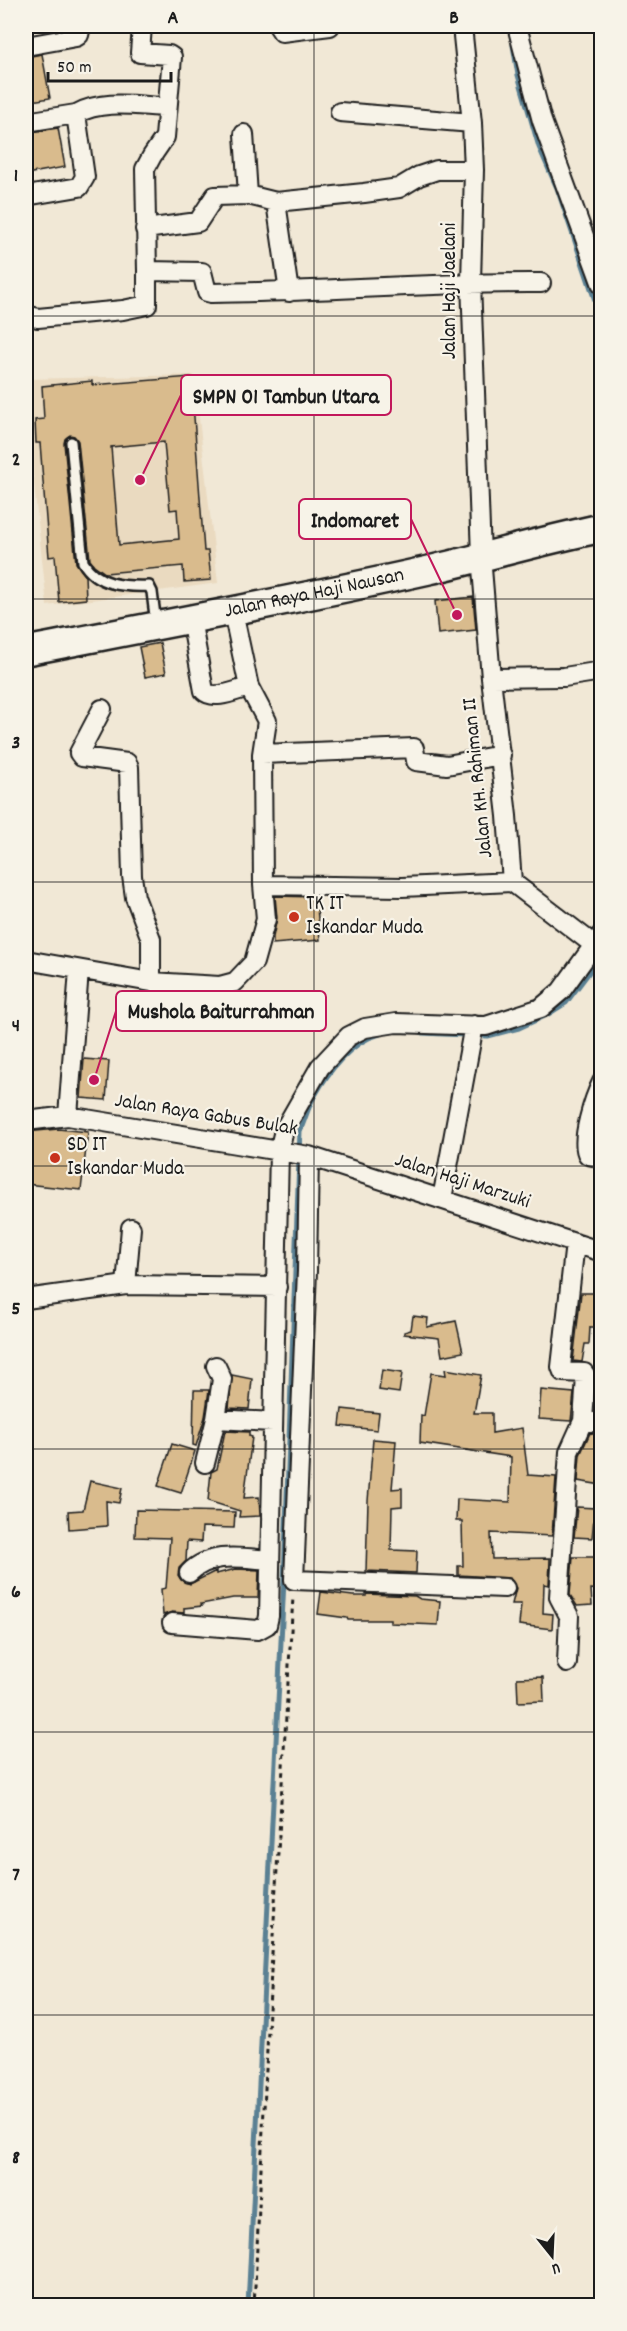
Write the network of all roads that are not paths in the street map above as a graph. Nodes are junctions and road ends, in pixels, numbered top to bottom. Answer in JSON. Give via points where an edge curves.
{"nodes":[{"id":1,"x":81,"y":26,"type":"edge"},
{"id":2,"x":142,"y":26,"type":"edge"},
{"id":3,"x":278,"y":26,"type":"edge"},
{"id":4,"x":330,"y":26,"type":"edge"},
{"id":5,"x":462,"y":26,"type":"edge"},
{"id":6,"x":517,"y":26,"type":"edge"},
{"id":7,"x":26,"y":46,"type":"edge"},
{"id":8,"x":166,"y":107,"type":"junction"},
{"id":9,"x":340,"y":112,"type":"dead end"},
{"id":10,"x":76,"y":114,"type":"junction"},
{"id":11,"x":26,"y":122,"type":"edge"},
{"id":12,"x":472,"y":123,"type":"junction"},
{"id":13,"x":244,"y":134,"type":"dead end"},
{"id":14,"x":474,"y":170,"type":"junction"},
{"id":15,"x":248,"y":195,"type":"junction"},
{"id":16,"x":26,"y":196,"type":"edge"},
{"id":17,"x":276,"y":202,"type":"junction"},
{"id":18,"x":145,"y":229,"type":"junction"},
{"id":19,"x":147,"y":271,"type":"junction"},
{"id":20,"x":471,"y":282,"type":"junction"},
{"id":21,"x":541,"y":283,"type":"dead end"},
{"id":22,"x":602,"y":285,"type":"edge"},
{"id":23,"x":289,"y":292,"type":"junction"},
{"id":24,"x":26,"y":315,"type":"edge"},
{"id":25,"x":71,"y":442,"type":"dead end"},
{"id":26,"x":602,"y":528,"type":"edge"},
{"id":27,"x":481,"y":556,"type":"junction"},
{"id":28,"x":233,"y":612,"type":"junction"},
{"id":29,"x":191,"y":620,"type":"junction"},
{"id":30,"x":157,"y":625,"type":"junction"},
{"id":31,"x":26,"y":651,"type":"edge"},
{"id":32,"x":602,"y":672,"type":"edge"},
{"id":33,"x":491,"y":678,"type":"junction"},
{"id":34,"x":249,"y":687,"type":"junction"},
{"id":35,"x":102,"y":709,"type":"dead end"},
{"id":36,"x":262,"y":754,"type":"junction"},
{"id":37,"x":501,"y":755,"type":"junction"},
{"id":38,"x":512,"y":882,"type":"junction"},
{"id":39,"x":263,"y":885,"type":"junction"},
{"id":40,"x":599,"y":943,"type":"edge"},
{"id":41,"x":26,"y":960,"type":"edge"},
{"id":42,"x":79,"y":970,"type":"junction"},
{"id":43,"x":151,"y":982,"type":"junction"},
{"id":44,"x":474,"y":1025,"type":"junction"},
{"id":45,"x":602,"y":1082,"type":"edge"},
{"id":46,"x":68,"y":1116,"type":"junction"},
{"id":47,"x":26,"y":1121,"type":"edge"},
{"id":48,"x":279,"y":1152,"type":"junction"},
{"id":49,"x":309,"y":1156,"type":"junction"},
{"id":50,"x":602,"y":1158,"type":"edge"},
{"id":51,"x":442,"y":1199,"type":"junction"},
{"id":52,"x":131,"y":1228,"type":"dead end"},
{"id":53,"x":574,"y":1243,"type":"junction"},
{"id":54,"x":602,"y":1252,"type":"edge"},
{"id":55,"x":126,"y":1285,"type":"junction"},
{"id":56,"x":277,"y":1287,"type":"junction"},
{"id":57,"x":26,"y":1299,"type":"edge"},
{"id":58,"x":216,"y":1366,"type":"dead end"},
{"id":59,"x":216,"y":1419,"type":"junction"},
{"id":60,"x":583,"y":1421,"type":"junction"},
{"id":61,"x":273,"y":1422,"type":"junction"},
{"id":62,"x":602,"y":1423,"type":"edge"},
{"id":63,"x":205,"y":1463,"type":"dead end"},
{"id":64,"x":270,"y":1560,"type":"junction"},
{"id":65,"x":189,"y":1573,"type":"dead end"},
{"id":66,"x":505,"y":1588,"type":"dead end"},
{"id":67,"x":172,"y":1623,"type":"dead end"},
{"id":68,"x":567,"y":1663,"type":"dead end"}],
"edges":[{"from":1,"to":7,"type":"street","via":[[76,37]]},
{"from":2,"to":8,"type":"street","via":[[140,53],[172,57]]},
{"from":3,"to":4,"type":"street","via":[[282,32]]},
{"from":5,"to":12,"type":"street","name":"Jalan Haji Jaelani"},
{"from":6,"to":22,"type":"street","via":[[542,121]]},
{"from":8,"to":10,"type":"street","via":[[102,105]]},
{"from":8,"to":18,"type":"street","via":[[165,137],[145,170]]},
{"from":9,"to":12,"type":"street"},
{"from":10,"to":11,"type":"street"},
{"from":10,"to":16,"type":"street","via":[[83,184]]},
{"from":12,"to":14,"type":"street","name":"Jalan Haji Jaelani"},
{"from":13,"to":15,"type":"street"},
{"from":14,"to":17,"type":"street","via":[[437,170],[399,188]]},
{"from":14,"to":20,"type":"street","name":"Jalan Haji Jaelani"},
{"from":15,"to":17,"type":"street"},
{"from":15,"to":18,"type":"street","via":[[215,196],[198,222]]},
{"from":17,"to":23,"type":"street"},
{"from":18,"to":19,"type":"street"},
{"from":19,"to":23,"type":"street","via":[[202,273],[207,292],[211,293]]},
{"from":19,"to":24,"type":"street","via":[[147,305],[38,318]]},
{"from":20,"to":21,"type":"street"},
{"from":20,"to":23,"type":"street"},
{"from":20,"to":27,"type":"street","name":"Jalan Haji Jaelani"},
{"from":25,"to":30,"type":"lane","via":[[83,562],[93,576],[111,584],[149,586]]},
{"from":26,"to":27,"type":"street","name":"Jalan Raya Haji Nausan"},
{"from":27,"to":28,"type":"street","name":"Jalan Raya Haji Nausan"},
{"from":27,"to":33,"type":"street","name":"Jalan KH. Rahiman II"},
{"from":28,"to":29,"type":"street","name":"Jalan Raya Haji Nausan"},
{"from":28,"to":34,"type":"street"},
{"from":29,"to":30,"type":"street","name":"Jalan Raya Haji Nausan"},
{"from":29,"to":34,"type":"street","via":[[204,691],[214,695]]},
{"from":30,"to":31,"type":"street","name":"Jalan Raya Haji Nausan"},
{"from":32,"to":33,"type":"street"},
{"from":33,"to":37,"type":"street","name":"Jalan KH. Rahiman II"},
{"from":34,"to":36,"type":"street","via":[[267,721]]},
{"from":35,"to":43,"type":"street","via":[[79,753],[82,757],[127,763],[129,767],[132,876],[135,897],[151,939]]},
{"from":36,"to":37,"type":"street","via":[[414,748],[416,761],[447,765]]},
{"from":36,"to":39,"type":"street"},
{"from":37,"to":38,"type":"street","name":"Jalan KH. Rahiman II"},
{"from":38,"to":39,"type":"street","via":[[402,887]]},
{"from":38,"to":40,"type":"street","name":"Jalan KH. Rahiman II"},
{"from":39,"to":43,"type":"street","via":[[266,919],[259,949],[254,962],[236,982],[220,986]]},
{"from":40,"to":44,"type":"street","via":[[561,991],[541,1008],[486,1026]]},
{"from":41,"to":42,"type":"street"},
{"from":42,"to":43,"type":"street"},
{"from":42,"to":46,"type":"street"},
{"from":44,"to":48,"type":"street","via":[[396,1023],[349,1036],[320,1067],[284,1130]]},
{"from":44,"to":51,"type":"street"},
{"from":45,"to":50,"type":"street","via":[[585,1149],[588,1155]]},
{"from":46,"to":47,"type":"street","name":"Jalan Raya Gabus Bulak"},
{"from":46,"to":48,"type":"street","name":"Jalan Raya Gabus Bulak"},
{"from":48,"to":49,"type":"street","name":"Jalan Raya Gabus Bulak"},
{"from":48,"to":56,"type":"street"},
{"from":49,"to":51,"type":"street","name":"Jalan Haji Marzuki"},
{"from":49,"to":66,"type":"street","via":[[294,1580]]},
{"from":51,"to":53,"type":"street","name":"Jalan Haji Marzuki"},
{"from":52,"to":55,"type":"street"},
{"from":53,"to":54,"type":"street","name":"Jalan Haji Marzuki"},
{"from":53,"to":60,"type":"street","via":[[561,1367],[563,1372],[586,1376]]},
{"from":55,"to":56,"type":"street"},
{"from":55,"to":57,"type":"street"},
{"from":56,"to":61,"type":"street"},
{"from":58,"to":59,"type":"street","via":[[222,1379]]},
{"from":59,"to":61,"type":"street"},
{"from":59,"to":63,"type":"street"},
{"from":60,"to":62,"type":"street"},
{"from":60,"to":68,"type":"street","via":[[570,1452],[559,1597],[569,1617]]},
{"from":61,"to":64,"type":"street"},
{"from":64,"to":65,"type":"street","via":[[221,1558],[201,1563]]},
{"from":64,"to":67,"type":"street","via":[[269,1616],[265,1627],[258,1630]]}]}
